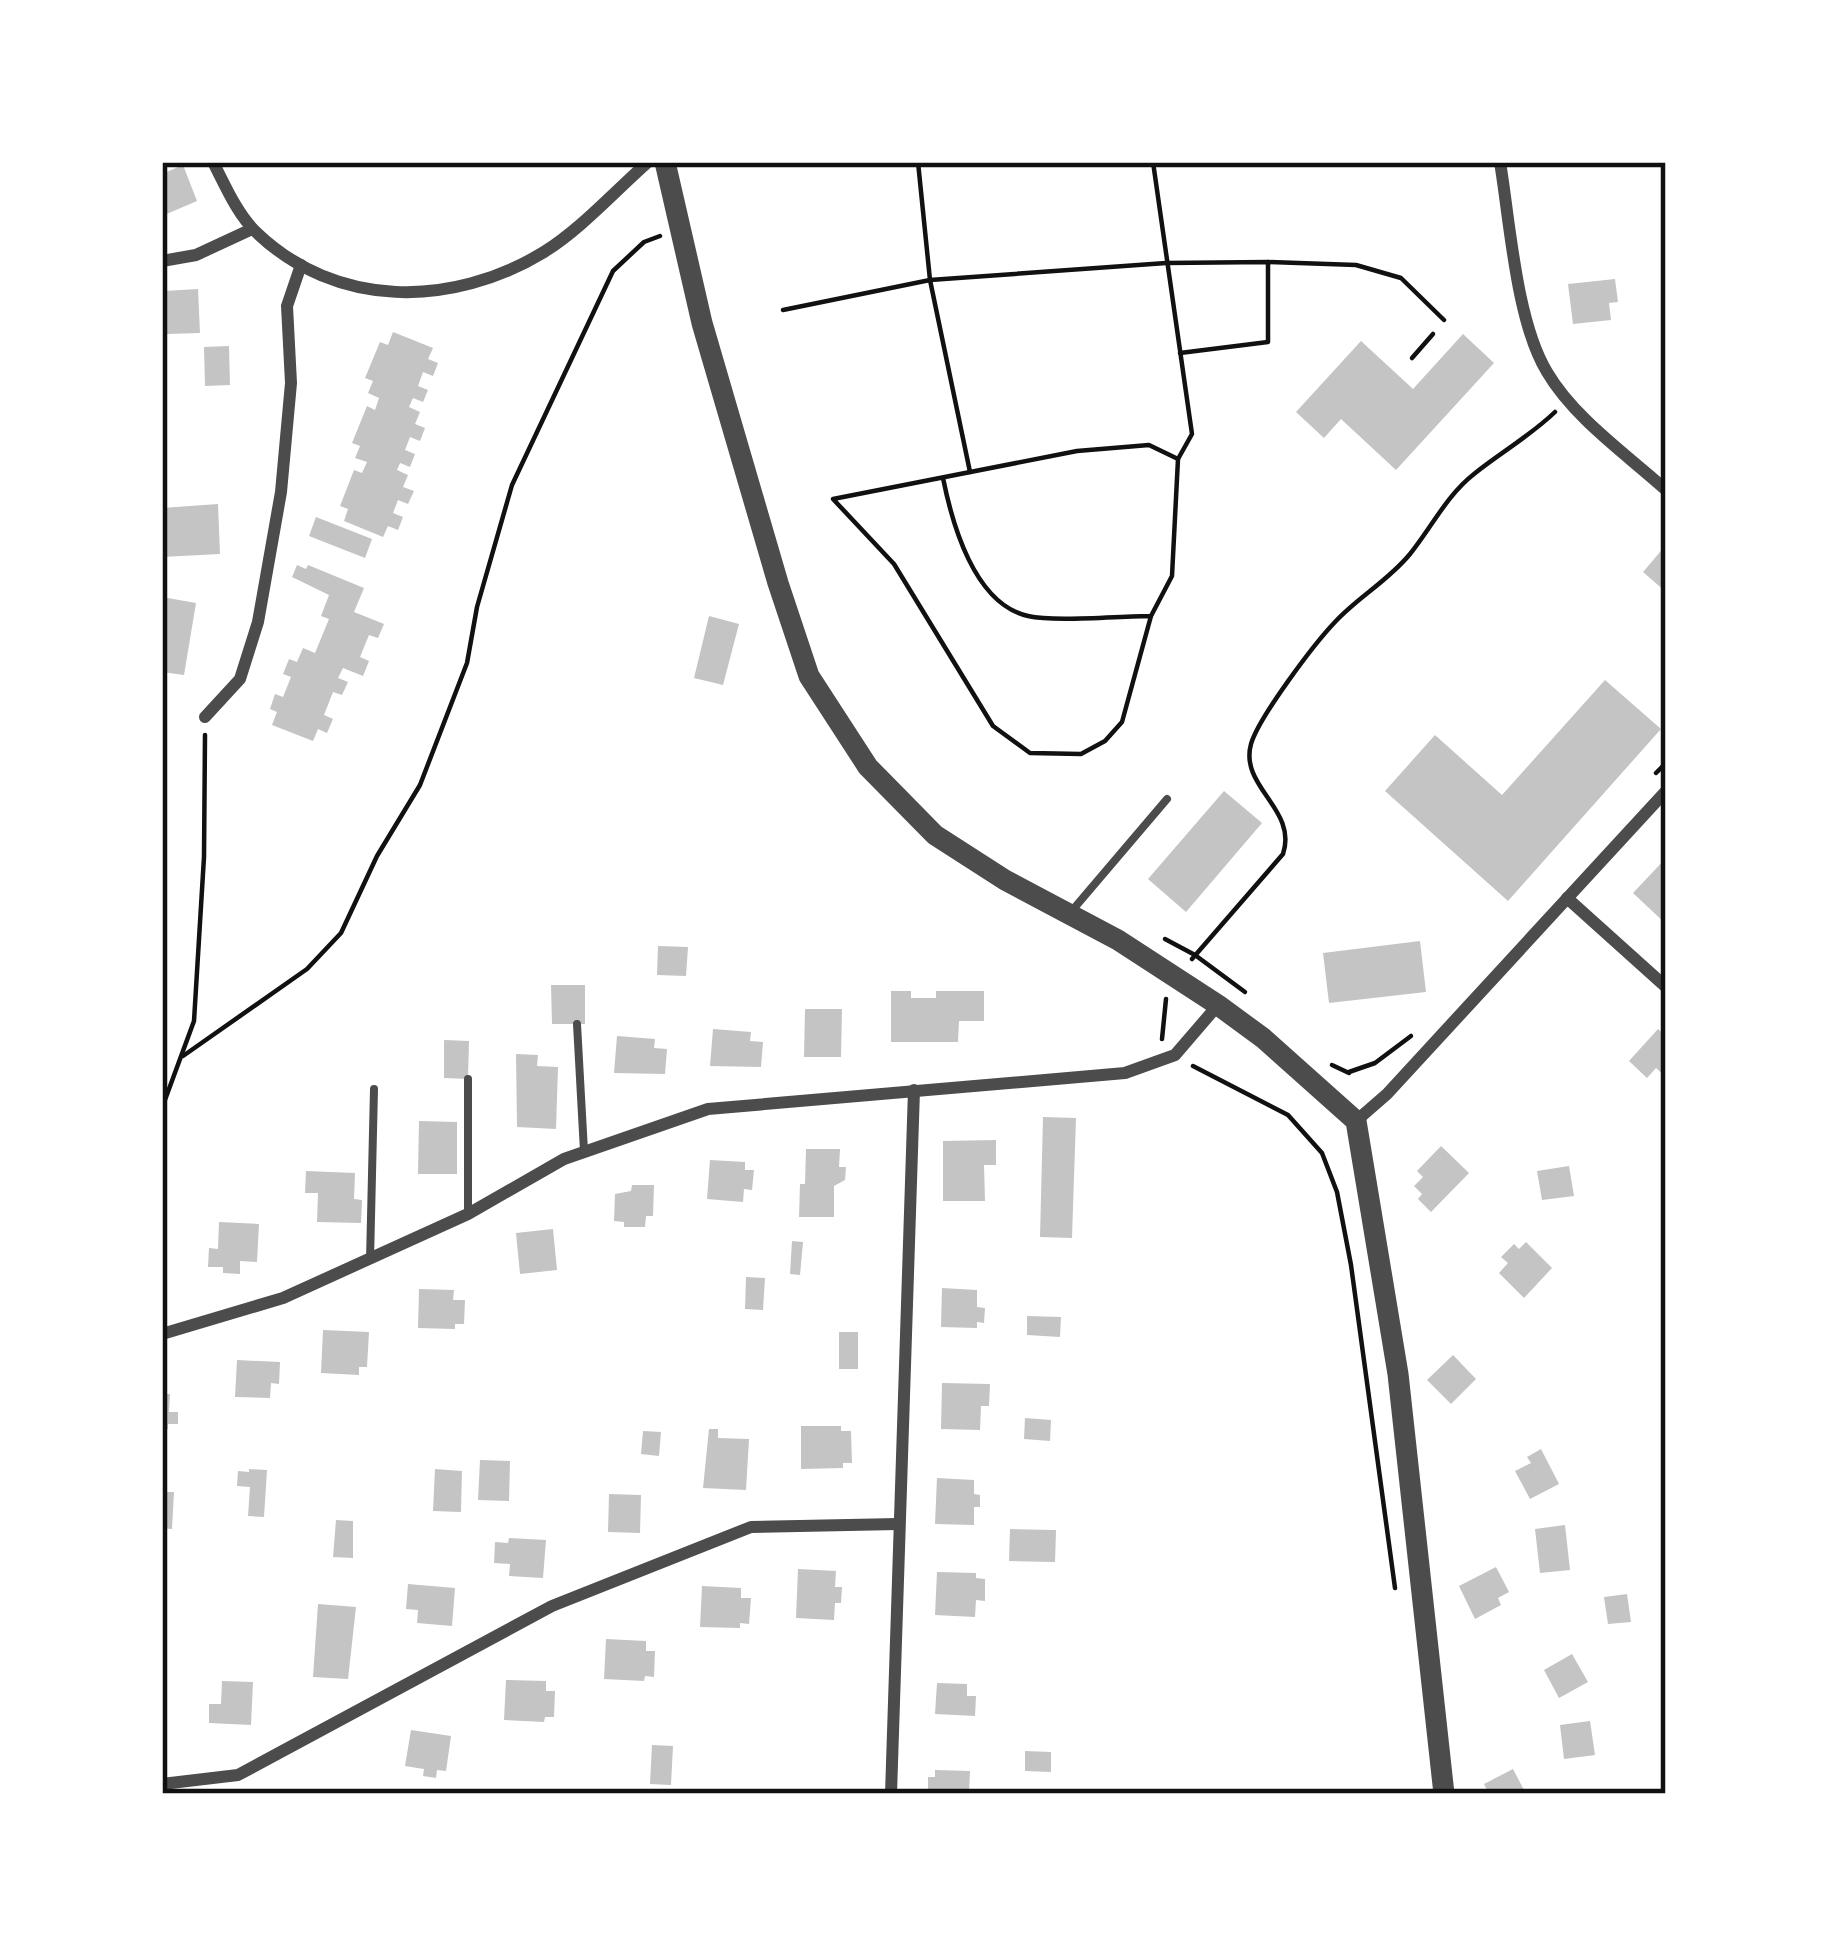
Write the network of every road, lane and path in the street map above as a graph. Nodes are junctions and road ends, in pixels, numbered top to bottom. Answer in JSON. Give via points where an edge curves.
{"nodes":[{"id":1,"x":213,"y":162,"type":"edge"},
{"id":2,"x":648,"y":162,"type":"edge"},
{"id":3,"x":665,"y":162,"type":"edge"},
{"id":4,"x":918,"y":162,"type":"edge"},
{"id":5,"x":1153,"y":162,"type":"edge"},
{"id":6,"x":1500,"y":162,"type":"edge"},
{"id":7,"x":679,"y":228,"type":"junction"},
{"id":8,"x":252,"y":229,"type":"junction"},
{"id":9,"x":162,"y":262,"type":"edge"},
{"id":10,"x":1268,"y":262,"type":"junction"},
{"id":11,"x":1166,"y":263,"type":"junction"},
{"id":12,"x":301,"y":265,"type":"junction"},
{"id":13,"x":930,"y":280,"type":"junction"},
{"id":14,"x":782,"y":310,"type":"dead end"},
{"id":15,"x":1444,"y":320,"type":"dead end"},
{"id":16,"x":1433,"y":334,"type":"dead end"},
{"id":17,"x":1180,"y":352,"type":"junction"},
{"id":18,"x":1412,"y":358,"type":"dead end"},
{"id":19,"x":1568,"y":400,"type":"junction"},
{"id":20,"x":1178,"y":459,"type":"junction"},
{"id":21,"x":970,"y":472,"type":"junction"},
{"id":22,"x":943,"y":478,"type":"junction"},
{"id":23,"x":1666,"y":490,"type":"edge"},
{"id":24,"x":1151,"y":616,"type":"junction"},
{"id":25,"x":205,"y":717,"type":"joint"},
{"id":26,"x":1666,"y":763,"type":"edge"},
{"id":27,"x":1651,"y":779,"type":"dead end"},
{"id":28,"x":1666,"y":790,"type":"edge"},
{"id":29,"x":1167,"y":799,"type":"dead end"},
{"id":30,"x":1568,"y":898,"type":"junction"},
{"id":31,"x":1069,"y":914,"type":"junction"},
{"id":32,"x":1153,"y":933,"type":"dead end"},
{"id":33,"x":1195,"y":955,"type":"junction"},
{"id":34,"x":1179,"y":979,"type":"junction"},
{"id":35,"x":1666,"y":987,"type":"edge"},
{"id":36,"x":1251,"y":998,"type":"dead end"},
{"id":37,"x":1218,"y":1005,"type":"junction"},
{"id":38,"x":577,"y":1024,"type":"dead end"},
{"id":39,"x":1415,"y":1033,"type":"dead end"},
{"id":40,"x":1175,"y":1055,"type":"junction"},
{"id":41,"x":183,"y":1056,"type":"junction"},
{"id":42,"x":1324,"y":1061,"type":"dead end"},
{"id":43,"x":1349,"y":1072,"type":"junction"},
{"id":44,"x":468,"y":1079,"type":"dead end"},
{"id":45,"x":374,"y":1089,"type":"dead end"},
{"id":46,"x":914,"y":1090,"type":"junction"},
{"id":47,"x":1328,"y":1095,"type":"junction"},
{"id":48,"x":162,"y":1108,"type":"edge"},
{"id":49,"x":1356,"y":1121,"type":"junction"},
{"id":50,"x":584,"y":1152,"type":"junction"},
{"id":51,"x":468,"y":1214,"type":"junction"},
{"id":52,"x":370,"y":1262,"type":"junction"},
{"id":53,"x":162,"y":1334,"type":"edge"},
{"id":54,"x":898,"y":1524,"type":"junction"},
{"id":55,"x":1398,"y":1607,"type":"dead end"},
{"id":56,"x":162,"y":1784,"type":"edge"},
{"id":57,"x":891,"y":1794,"type":"edge"},
{"id":58,"x":1444,"y":1794,"type":"edge"}],
"edges":[{"from":1,"to":8,"type":"street"},
{"from":2,"to":12,"type":"street","via":[[546,251],[490,278],[436,294],[356,288]]},
{"from":3,"to":7,"type":"street"},
{"from":4,"to":13,"type":"path"},
{"from":5,"to":11,"type":"path"},
{"from":6,"to":19,"type":"street","via":[[1529,330]]},
{"from":7,"to":31,"type":"street","via":[[809,676],[868,766],[935,835]]},
{"from":7,"to":41,"type":"path","via":[[644,242],[614,271],[512,484],[467,663],[420,785],[341,933],[307,969]]},
{"from":8,"to":9,"type":"street"},
{"from":8,"to":12,"type":"street"},
{"from":10,"to":11,"type":"path"},
{"from":10,"to":15,"type":"path","via":[[1356,265],[1401,278]]},
{"from":10,"to":17,"type":"path","via":[[1268,342]]},
{"from":11,"to":13,"type":"path"},
{"from":11,"to":17,"type":"path"},
{"from":12,"to":25,"type":"street","via":[[287,306],[291,383],[257,622],[240,680]]},
{"from":13,"to":14,"type":"path"},
{"from":13,"to":21,"type":"path"},
{"from":16,"to":18,"type":"path"},
{"from":17,"to":20,"type":"path","via":[[1192,434]]},
{"from":19,"to":23,"type":"street"},
{"from":19,"to":33,"type":"path","via":[[1472,476],[1376,590],[1336,620],[1261,724],[1250,757],[1288,840]]},
{"from":20,"to":21,"type":"path","via":[[1149,446]]},
{"from":20,"to":24,"type":"path","via":[[1172,575]]},
{"from":21,"to":22,"type":"path"},
{"from":22,"to":24,"type":"path","via":[[955,536],[991,594],[1025,616]]},
{"from":22,"to":24,"type":"path","via":[[833,500],[894,564],[993,726],[1030,753],[1081,754],[1122,722]]},
{"from":25,"to":41,"type":"path","via":[[194,1021]]},
{"from":26,"to":27,"type":"path"},
{"from":28,"to":30,"type":"street"},
{"from":29,"to":31,"type":"lane"},
{"from":30,"to":35,"type":"street"},
{"from":30,"to":49,"type":"street"},
{"from":31,"to":34,"type":"street"},
{"from":32,"to":33,"type":"path"},
{"from":33,"to":34,"type":"path"},
{"from":33,"to":36,"type":"path"},
{"from":34,"to":37,"type":"street"},
{"from":34,"to":40,"type":"path","via":[[1166,998],[1160,1035]]},
{"from":37,"to":40,"type":"street"},
{"from":37,"to":47,"type":"street"},
{"from":38,"to":50,"type":"lane"},
{"from":39,"to":43,"type":"path"},
{"from":40,"to":46,"type":"street","via":[[1125,1072]]},
{"from":40,"to":55,"type":"path","via":[[1288,1115],[1322,1153],[1351,1265]]},
{"from":41,"to":48,"type":"path"},
{"from":42,"to":43,"type":"path"},
{"from":43,"to":47,"type":"path"},
{"from":44,"to":51,"type":"lane"},
{"from":45,"to":52,"type":"lane"},
{"from":46,"to":50,"type":"street","via":[[708,1109]]},
{"from":46,"to":54,"type":"street"},
{"from":47,"to":49,"type":"street"},
{"from":49,"to":58,"type":"street","via":[[1398,1374]]},
{"from":50,"to":51,"type":"street"},
{"from":51,"to":52,"type":"street"},
{"from":52,"to":53,"type":"street"},
{"from":54,"to":56,"type":"street","via":[[752,1527],[552,1606],[238,1775]]},
{"from":54,"to":57,"type":"street"}]}
